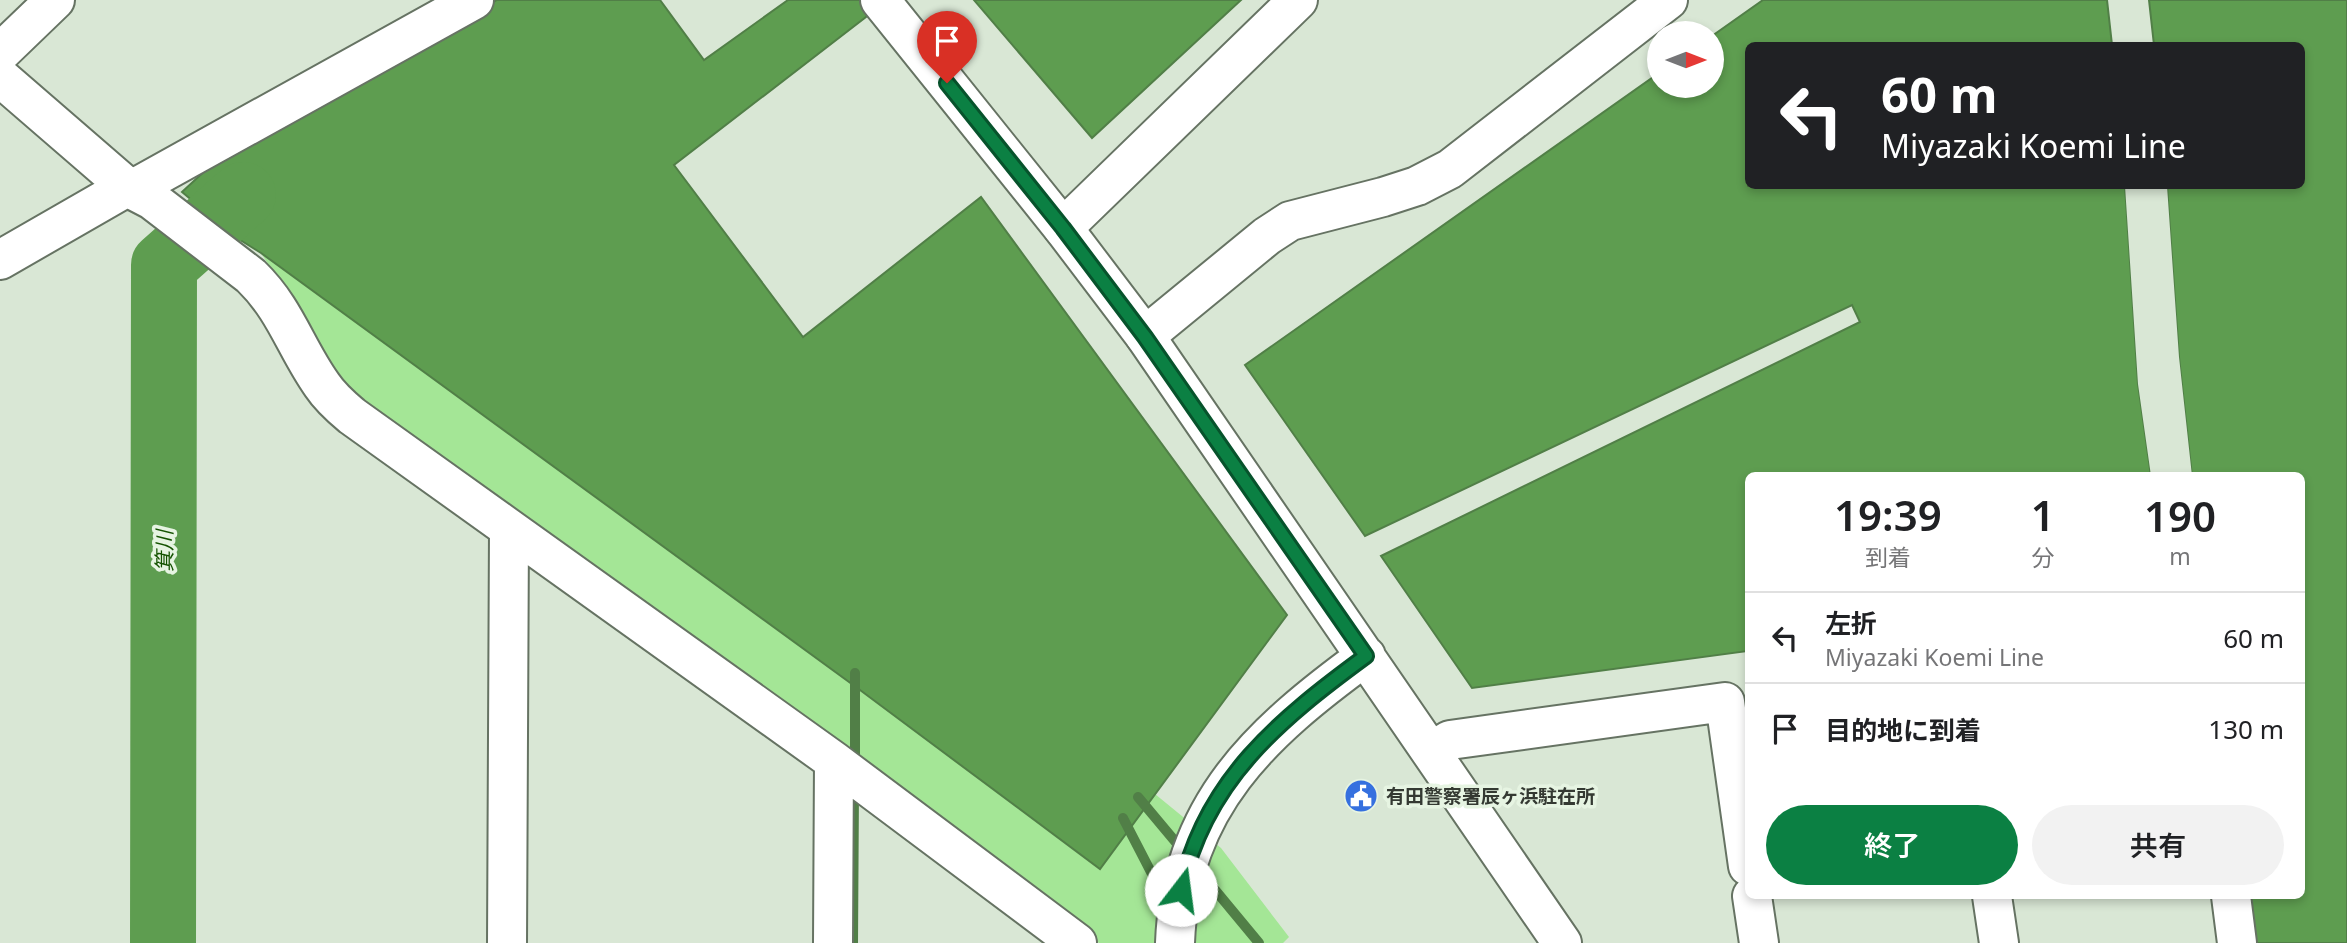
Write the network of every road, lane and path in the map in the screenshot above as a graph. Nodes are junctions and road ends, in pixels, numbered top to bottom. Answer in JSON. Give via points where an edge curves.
{"nodes":[{"id":1,"x":55,"y":0,"type":"edge"},
{"id":2,"x":474,"y":0,"type":"edge"},
{"id":3,"x":880,"y":0,"type":"edge"},
{"id":4,"x":1298,"y":0,"type":"edge"},
{"id":5,"x":1668,"y":0,"type":"edge"},
{"id":6,"x":0,"y":53,"type":"edge"},
{"id":7,"x":0,"y":77,"type":"edge"},
{"id":8,"x":137,"y":192,"type":"junction"},
{"id":9,"x":1063,"y":228,"type":"junction"},
{"id":10,"x":0,"y":260,"type":"edge"},
{"id":11,"x":1145,"y":337,"type":"junction"},
{"id":12,"x":509,"y":530,"type":"junction"},
{"id":13,"x":1366,"y":656,"type":"junction"},
{"id":14,"x":1737,"y":700,"type":"edge"},
{"id":15,"x":1432,"y":751,"type":"junction"},
{"id":16,"x":834,"y":761,"type":"junction"},
{"id":17,"x":1745,"y":821,"type":"edge"},
{"id":18,"x":1752,"y":899,"type":"edge"},
{"id":19,"x":1992,"y":899,"type":"edge"},
{"id":20,"x":2231,"y":899,"type":"edge"},
{"id":21,"x":507,"y":943,"type":"edge"},
{"id":22,"x":833,"y":943,"type":"edge"},
{"id":23,"x":1077,"y":943,"type":"edge"},
{"id":24,"x":1175,"y":943,"type":"edge"},
{"id":25,"x":1562,"y":943,"type":"edge"},
{"id":26,"x":1759,"y":943,"type":"edge"},
{"id":27,"x":1998,"y":943,"type":"edge"},
{"id":28,"x":2237,"y":943,"type":"edge"}],
"edges":[{"from":1,"to":6,"type":"street"},
{"from":2,"to":8,"type":"street"},
{"from":3,"to":9,"type":"street"},
{"from":4,"to":9,"type":"street"},
{"from":5,"to":11,"type":"street","via":[[1450,169],[1417,186],[1290,221]]},
{"from":7,"to":8,"type":"street"},
{"from":8,"to":10,"type":"street"},
{"from":8,"to":12,"type":"street","via":[[265,290],[333,400]]},
{"from":9,"to":11,"type":"street"},
{"from":11,"to":13,"type":"street"},
{"from":12,"to":16,"type":"street"},
{"from":12,"to":21,"type":"street"},
{"from":13,"to":15,"type":"street"},
{"from":13,"to":24,"type":"street","via":[[1270,735],[1216,799],[1185,871]]},
{"from":14,"to":15,"type":"street","via":[[1450,740]]},
{"from":14,"to":17,"type":"street"},
{"from":15,"to":25,"type":"street"},
{"from":16,"to":22,"type":"street"},
{"from":16,"to":23,"type":"street"},
{"from":18,"to":26,"type":"street"},
{"from":19,"to":27,"type":"street"},
{"from":20,"to":28,"type":"street"}]}
